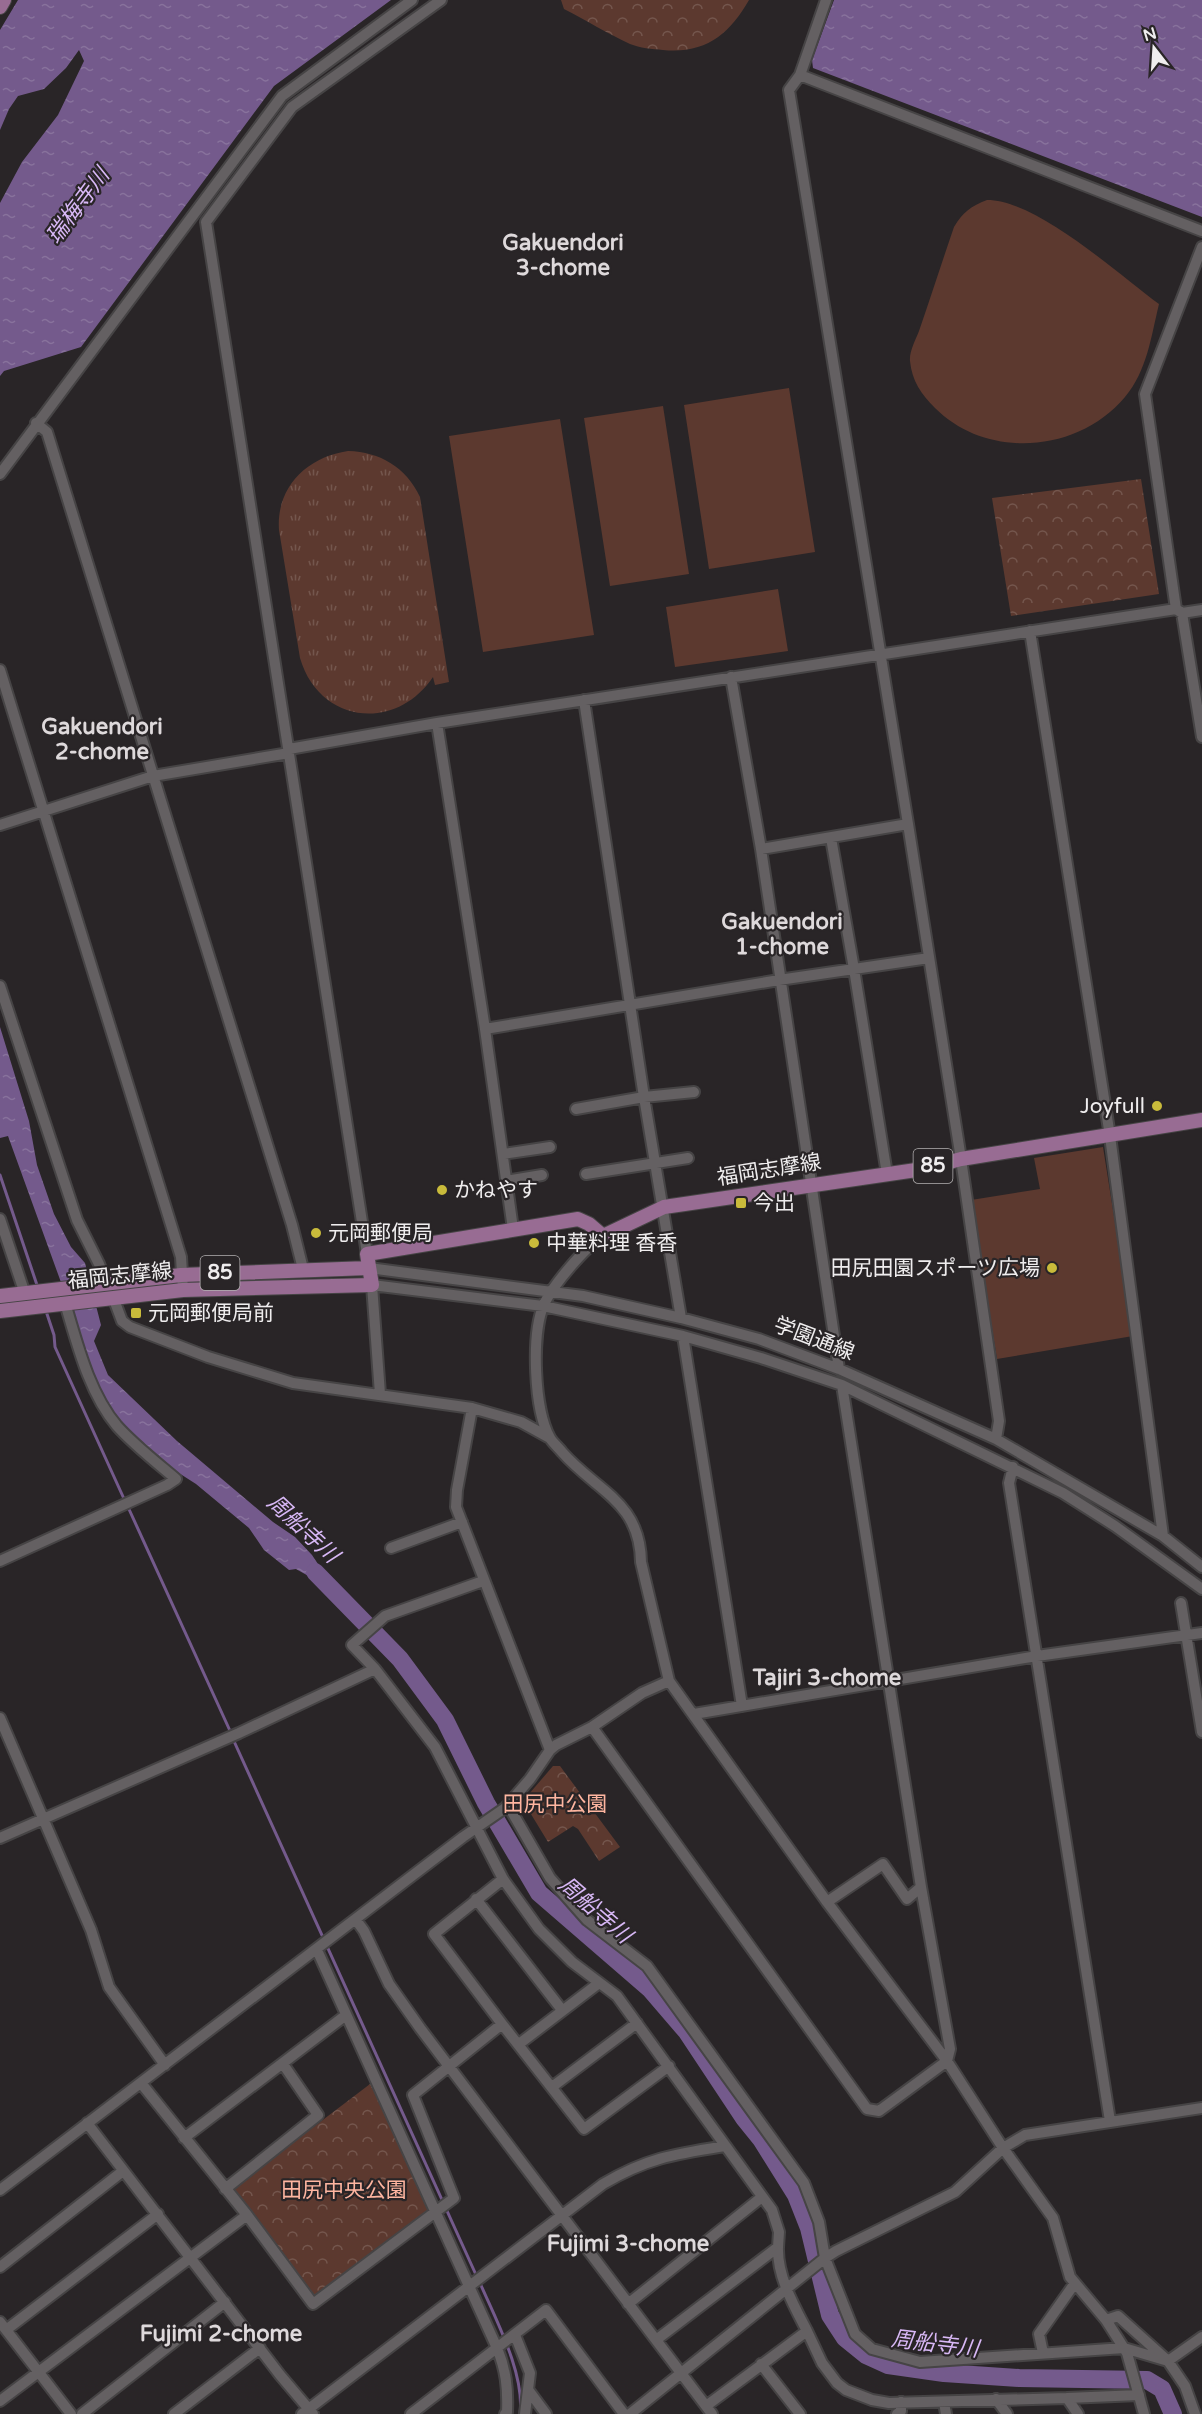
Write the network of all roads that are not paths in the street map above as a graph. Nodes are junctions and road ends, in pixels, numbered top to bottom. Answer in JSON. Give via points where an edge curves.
{"nodes":[{"id":1,"x":4,"y":0,"type":"edge"},
{"id":2,"x":412,"y":0,"type":"edge"},
{"id":3,"x":441,"y":0,"type":"edge"},
{"id":4,"x":826,"y":0,"type":"edge"},
{"id":5,"x":0,"y":7,"type":"edge"},
{"id":6,"x":800,"y":75,"type":"junction"},
{"id":7,"x":1202,"y":231,"type":"edge"},
{"id":8,"x":1202,"y":247,"type":"edge"},
{"id":9,"x":36,"y":423,"type":"junction"},
{"id":10,"x":0,"y":474,"type":"edge"},
{"id":11,"x":1202,"y":610,"type":"edge"},
{"id":12,"x":1179,"y":611,"type":"junction"},
{"id":13,"x":1030,"y":631,"type":"junction"},
{"id":14,"x":879,"y":654,"type":"junction"},
{"id":15,"x":0,"y":670,"type":"edge"},
{"id":16,"x":731,"y":677,"type":"junction"},
{"id":17,"x":584,"y":700,"type":"junction"},
{"id":18,"x":437,"y":723,"type":"junction"},
{"id":19,"x":1202,"y":736,"type":"edge"},
{"id":20,"x":289,"y":751,"type":"junction"},
{"id":21,"x":153,"y":776,"type":"junction"},
{"id":22,"x":43,"y":812,"type":"junction"},
{"id":23,"x":908,"y":824,"type":"junction"},
{"id":24,"x":0,"y":825,"type":"edge"},
{"id":25,"x":831,"y":838,"type":"junction"},
{"id":26,"x":761,"y":849,"type":"junction"},
{"id":27,"x":929,"y":958,"type":"junction"},
{"id":28,"x":854,"y":969,"type":"junction"},
{"id":29,"x":779,"y":980,"type":"junction"},
{"id":30,"x":0,"y":986,"type":"edge"},
{"id":31,"x":632,"y":1004,"type":"junction"},
{"id":32,"x":485,"y":1029,"type":"junction"},
{"id":33,"x":694,"y":1092,"type":"dead end"},
{"id":34,"x":645,"y":1097,"type":"junction"},
{"id":35,"x":576,"y":1109,"type":"dead end"},
{"id":36,"x":1202,"y":1120,"type":"edge"},
{"id":37,"x":1110,"y":1136,"type":"junction"},
{"id":38,"x":550,"y":1147,"type":"dead end"},
{"id":39,"x":502,"y":1154,"type":"junction"},
{"id":40,"x":688,"y":1158,"type":"dead end"},
{"id":41,"x":961,"y":1159,"type":"junction"},
{"id":42,"x":655,"y":1164,"type":"junction"},
{"id":43,"x":586,"y":1174,"type":"dead end"},
{"id":44,"x":887,"y":1174,"type":"junction"},
{"id":45,"x":542,"y":1175,"type":"dead end"},
{"id":46,"x":506,"y":1181,"type":"junction"},
{"id":47,"x":813,"y":1184,"type":"junction"},
{"id":48,"x":664,"y":1208,"type":"junction"},
{"id":49,"x":0,"y":1219,"type":"edge"},
{"id":50,"x":513,"y":1229,"type":"junction"},
{"id":51,"x":603,"y":1236,"type":"junction"},
{"id":52,"x":368,"y":1261,"type":"junction"},
{"id":53,"x":303,"y":1269,"type":"junction"},
{"id":54,"x":182,"y":1275,"type":"junction"},
{"id":55,"x":372,"y":1285,"type":"junction"},
{"id":56,"x":107,"y":1289,"type":"junction"},
{"id":57,"x":183,"y":1290,"type":"junction"},
{"id":58,"x":551,"y":1292,"type":"junction"},
{"id":59,"x":25,"y":1294,"type":"junction"},
{"id":60,"x":0,"y":1296,"type":"edge"},
{"id":61,"x":64,"y":1303,"type":"junction"},
{"id":62,"x":543,"y":1306,"type":"junction"},
{"id":63,"x":0,"y":1311,"type":"edge"},
{"id":64,"x":681,"y":1318,"type":"junction"},
{"id":65,"x":683,"y":1336,"type":"junction"},
{"id":66,"x":840,"y":1369,"type":"junction"},
{"id":67,"x":842,"y":1385,"type":"junction"},
{"id":68,"x":380,"y":1395,"type":"junction"},
{"id":69,"x":472,"y":1408,"type":"junction"},
{"id":70,"x":550,"y":1438,"type":"junction"},
{"id":71,"x":996,"y":1440,"type":"junction"},
{"id":72,"x":1013,"y":1467,"type":"junction"},
{"id":73,"x":462,"y":1522,"type":"junction"},
{"id":74,"x":1163,"y":1536,"type":"junction"},
{"id":75,"x":391,"y":1548,"type":"dead end"},
{"id":76,"x":0,"y":1561,"type":"edge"},
{"id":77,"x":1202,"y":1567,"type":"edge"},
{"id":78,"x":483,"y":1581,"type":"junction"},
{"id":79,"x":1202,"y":1589,"type":"edge"},
{"id":80,"x":1181,"y":1603,"type":"dead end"},
{"id":81,"x":1202,"y":1633,"type":"edge"},
{"id":82,"x":1186,"y":1635,"type":"junction"},
{"id":83,"x":1037,"y":1656,"type":"junction"},
{"id":84,"x":375,"y":1669,"type":"junction"},
{"id":85,"x":888,"y":1680,"type":"junction"},
{"id":86,"x":669,"y":1681,"type":"junction"},
{"id":87,"x":742,"y":1706,"type":"junction"},
{"id":88,"x":694,"y":1714,"type":"junction"},
{"id":89,"x":0,"y":1718,"type":"edge"},
{"id":90,"x":592,"y":1727,"type":"junction"},
{"id":91,"x":1202,"y":1732,"type":"edge"},
{"id":92,"x":550,"y":1750,"type":"junction"},
{"id":93,"x":506,"y":1807,"type":"junction"},
{"id":94,"x":43,"y":1818,"type":"junction"},
{"id":95,"x":477,"y":1827,"type":"junction"},
{"id":96,"x":0,"y":1838,"type":"edge"},
{"id":97,"x":503,"y":1879,"type":"junction"},
{"id":98,"x":921,"y":1887,"type":"junction"},
{"id":99,"x":476,"y":1899,"type":"junction"},
{"id":100,"x":827,"y":1902,"type":"junction"},
{"id":101,"x":356,"y":1920,"type":"junction"},
{"id":102,"x":317,"y":1950,"type":"junction"},
{"id":103,"x":599,"y":1983,"type":"junction"},
{"id":104,"x":562,"y":2010,"type":"junction"},
{"id":105,"x":346,"y":2015,"type":"junction"},
{"id":106,"x":637,"y":2023,"type":"junction"},
{"id":107,"x":502,"y":2024,"type":"junction"},
{"id":108,"x":519,"y":2044,"type":"junction"},
{"id":109,"x":947,"y":2061,"type":"junction"},
{"id":110,"x":283,"y":2064,"type":"junction"},
{"id":111,"x":165,"y":2066,"type":"junction"},
{"id":112,"x":449,"y":2066,"type":"junction"},
{"id":113,"x":669,"y":2066,"type":"junction"},
{"id":114,"x":141,"y":2083,"type":"junction"},
{"id":115,"x":552,"y":2087,"type":"junction"},
{"id":116,"x":1202,"y":2108,"type":"edge"},
{"id":117,"x":1110,"y":2121,"type":"junction"},
{"id":118,"x":87,"y":2124,"type":"junction"},
{"id":119,"x":184,"y":2138,"type":"junction"},
{"id":120,"x":725,"y":2146,"type":"junction"},
{"id":121,"x":1003,"y":2148,"type":"junction"},
{"id":122,"x":123,"y":2171,"type":"junction"},
{"id":123,"x":225,"y":2189,"type":"junction"},
{"id":124,"x":0,"y":2190,"type":"edge"},
{"id":125,"x":762,"y":2198,"type":"junction"},
{"id":126,"x":436,"y":2213,"type":"junction"},
{"id":127,"x":158,"y":2214,"type":"junction"},
{"id":128,"x":247,"y":2215,"type":"junction"},
{"id":129,"x":561,"y":2216,"type":"junction"},
{"id":130,"x":778,"y":2247,"type":"junction"},
{"id":131,"x":192,"y":2258,"type":"junction"},
{"id":132,"x":825,"y":2259,"type":"junction"},
{"id":133,"x":0,"y":2266,"type":"edge"},
{"id":134,"x":1075,"y":2283,"type":"junction"},
{"id":135,"x":469,"y":2286,"type":"junction"},
{"id":136,"x":787,"y":2288,"type":"junction"},
{"id":137,"x":225,"y":2302,"type":"junction"},
{"id":138,"x":628,"y":2304,"type":"junction"},
{"id":139,"x":1106,"y":2320,"type":"junction"},
{"id":140,"x":3,"y":2326,"type":"edge"},
{"id":141,"x":807,"y":2331,"type":"junction"},
{"id":142,"x":515,"y":2335,"type":"junction"},
{"id":143,"x":1202,"y":2337,"type":"edge"},
{"id":144,"x":656,"y":2340,"type":"junction"},
{"id":145,"x":260,"y":2348,"type":"junction"},
{"id":146,"x":497,"y":2348,"type":"junction"},
{"id":147,"x":1125,"y":2351,"type":"junction"},
{"id":148,"x":1043,"y":2353,"type":"junction"},
{"id":149,"x":1168,"y":2361,"type":"junction"},
{"id":150,"x":761,"y":2364,"type":"junction"},
{"id":151,"x":40,"y":2373,"type":"junction"},
{"id":152,"x":681,"y":2373,"type":"junction"},
{"id":153,"x":529,"y":2391,"type":"junction"},
{"id":154,"x":1138,"y":2393,"type":"junction"},
{"id":155,"x":1067,"y":2398,"type":"junction"},
{"id":156,"x":996,"y":2400,"type":"junction"},
{"id":157,"x":0,"y":2401,"type":"edge"},
{"id":158,"x":901,"y":2402,"type":"junction"},
{"id":159,"x":944,"y":2402,"type":"junction"},
{"id":160,"x":709,"y":2410,"type":"edge"},
{"id":161,"x":308,"y":2412,"type":"edge"},
{"id":162,"x":70,"y":2414,"type":"edge"},
{"id":163,"x":82,"y":2414,"type":"edge"},
{"id":164,"x":174,"y":2414,"type":"edge"},
{"id":165,"x":411,"y":2414,"type":"edge"},
{"id":166,"x":505,"y":2414,"type":"edge"},
{"id":167,"x":525,"y":2414,"type":"edge"},
{"id":168,"x":546,"y":2414,"type":"edge"},
{"id":169,"x":624,"y":2414,"type":"edge"},
{"id":170,"x":630,"y":2414,"type":"edge"},
{"id":171,"x":800,"y":2414,"type":"edge"},
{"id":172,"x":897,"y":2414,"type":"edge"},
{"id":173,"x":946,"y":2414,"type":"edge"},
{"id":174,"x":1007,"y":2414,"type":"edge"},
{"id":175,"x":1078,"y":2414,"type":"edge"},
{"id":176,"x":1144,"y":2414,"type":"edge"},
{"id":177,"x":1195,"y":2414,"type":"edge"}],
"edges":[{"from":1,"to":5,"type":"main road"},
{"from":2,"to":9,"type":"street","via":[[282,96]]},
{"from":3,"to":20,"type":"street","via":[[292,107],[207,222]]},
{"from":4,"to":6,"type":"street"},
{"from":6,"to":7,"type":"street"},
{"from":6,"to":14,"type":"street","via":[[789,90]]},
{"from":8,"to":12,"type":"street","via":[[1145,394]]},
{"from":9,"to":10,"type":"street"},
{"from":9,"to":21,"type":"street","via":[[47,432]]},
{"from":11,"to":12,"type":"street"},
{"from":12,"to":13,"type":"street"},
{"from":12,"to":19,"type":"street"},
{"from":13,"to":14,"type":"street"},
{"from":13,"to":37,"type":"street"},
{"from":14,"to":16,"type":"street"},
{"from":14,"to":23,"type":"street"},
{"from":15,"to":22,"type":"street"},
{"from":16,"to":17,"type":"street"},
{"from":16,"to":26,"type":"street"},
{"from":17,"to":18,"type":"street"},
{"from":17,"to":31,"type":"street"},
{"from":18,"to":20,"type":"street"},
{"from":18,"to":32,"type":"street"},
{"from":20,"to":21,"type":"street"},
{"from":20,"to":52,"type":"street"},
{"from":21,"to":22,"type":"street"},
{"from":21,"to":53,"type":"street"},
{"from":22,"to":24,"type":"street"},
{"from":22,"to":54,"type":"street","via":[[181,1257]]},
{"from":23,"to":25,"type":"street"},
{"from":23,"to":27,"type":"street"},
{"from":25,"to":26,"type":"street"},
{"from":25,"to":28,"type":"street"},
{"from":26,"to":29,"type":"street"},
{"from":27,"to":28,"type":"street"},
{"from":27,"to":41,"type":"street"},
{"from":28,"to":29,"type":"street"},
{"from":28,"to":44,"type":"street"},
{"from":29,"to":31,"type":"street"},
{"from":29,"to":47,"type":"street"},
{"from":30,"to":56,"type":"street","via":[[77,1220]]},
{"from":31,"to":32,"type":"street"},
{"from":31,"to":34,"type":"street"},
{"from":32,"to":39,"type":"street"},
{"from":33,"to":34,"type":"street"},
{"from":34,"to":35,"type":"street"},
{"from":34,"to":42,"type":"street"},
{"from":36,"to":37,"type":"main road","name":"福岡志摩線","number":"85"},
{"from":37,"to":41,"type":"main road","name":"福岡志摩線","number":"85"},
{"from":37,"to":74,"type":"street"},
{"from":38,"to":39,"type":"street"},
{"from":39,"to":46,"type":"street"},
{"from":40,"to":42,"type":"street"},
{"from":41,"to":44,"type":"main road","name":"福岡志摩線","number":"85"},
{"from":41,"to":71,"type":"street","via":[[999,1421]]},
{"from":42,"to":43,"type":"street"},
{"from":42,"to":48,"type":"street"},
{"from":44,"to":47,"type":"main road","name":"福岡志摩線","number":"85"},
{"from":45,"to":46,"type":"street"},
{"from":46,"to":50,"type":"street"},
{"from":47,"to":48,"type":"main road","name":"福岡志摩線","number":"85"},
{"from":47,"to":66,"type":"street"},
{"from":48,"to":51,"type":"main road","name":"福岡志摩線","number":"85"},
{"from":48,"to":64,"type":"street"},
{"from":49,"to":59,"type":"street"},
{"from":50,"to":51,"type":"main road","name":"福岡志摩線","number":"85","via":[[578,1219]]},
{"from":50,"to":52,"type":"main road","name":"福岡志摩線","number":"85"},
{"from":51,"to":58,"type":"street"},
{"from":52,"to":53,"type":"main road","name":"福岡志摩線","number":"85"},
{"from":52,"to":55,"type":"main road"},
{"from":52,"to":58,"type":"street","name":"学園通線"},
{"from":53,"to":54,"type":"main road","name":"福岡志摩線","number":"85"},
{"from":54,"to":56,"type":"main road","name":"福岡志摩線","number":"85"},
{"from":54,"to":57,"type":"street"},
{"from":55,"to":57,"type":"main road","name":"福岡志摩線","number":"85"},
{"from":55,"to":62,"type":"street","name":"学園通線"},
{"from":55,"to":68,"type":"street"},
{"from":56,"to":57,"type":"main road","name":"福岡志摩線","number":"85"},
{"from":56,"to":59,"type":"main road","number":"85"},
{"from":56,"to":61,"type":"main road","name":"福岡志摩線","number":"85"},
{"from":56,"to":68,"type":"street","via":[[122,1321],[130,1327],[208,1357],[294,1383]]},
{"from":58,"to":62,"type":"street"},
{"from":58,"to":64,"type":"street","name":"学園通線"},
{"from":59,"to":60,"type":"main road","number":"85"},
{"from":61,"to":63,"type":"main road","name":"福岡志摩線","number":"85"},
{"from":61,"to":76,"type":"street","via":[[88,1370],[116,1425],[176,1479]]},
{"from":62,"to":65,"type":"street","name":"学園通線"},
{"from":62,"to":70,"type":"street","via":[[536,1352],[542,1410]]},
{"from":64,"to":66,"type":"street","name":"学園通線","via":[[759,1339]]},
{"from":65,"to":67,"type":"street","name":"学園通線"},
{"from":65,"to":87,"type":"street"},
{"from":66,"to":71,"type":"street","name":"学園通線"},
{"from":67,"to":72,"type":"street","name":"学園通線"},
{"from":67,"to":85,"type":"street"},
{"from":68,"to":69,"type":"street"},
{"from":69,"to":70,"type":"street","via":[[521,1422]]},
{"from":69,"to":73,"type":"street","via":[[457,1490],[456,1507]]},
{"from":70,"to":86,"type":"street","via":[[569,1460],[612,1496],[638,1534]]},
{"from":71,"to":74,"type":"street","name":"学園通線"},
{"from":72,"to":79,"type":"street","name":"学園通線","via":[[1115,1526]]},
{"from":72,"to":83,"type":"street","via":[[1009,1483]]},
{"from":73,"to":75,"type":"street"},
{"from":73,"to":78,"type":"street"},
{"from":74,"to":77,"type":"street","name":"学園通線"},
{"from":78,"to":84,"type":"street","via":[[385,1616],[352,1645]]},
{"from":78,"to":92,"type":"street"},
{"from":80,"to":82,"type":"street"},
{"from":81,"to":82,"type":"street"},
{"from":82,"to":83,"type":"street"},
{"from":82,"to":91,"type":"street"},
{"from":83,"to":85,"type":"street"},
{"from":83,"to":117,"type":"street"},
{"from":84,"to":94,"type":"street","via":[[222,1741]]},
{"from":84,"to":95,"type":"street","via":[[435,1748]]},
{"from":85,"to":87,"type":"street"},
{"from":85,"to":98,"type":"street"},
{"from":86,"to":88,"type":"street"},
{"from":86,"to":90,"type":"street"},
{"from":87,"to":88,"type":"street"},
{"from":88,"to":100,"type":"street"},
{"from":89,"to":94,"type":"street"},
{"from":90,"to":92,"type":"street"},
{"from":90,"to":109,"type":"street","via":[[867,2109],[879,2111]]},
{"from":92,"to":93,"type":"street"},
{"from":93,"to":95,"type":"street"},
{"from":93,"to":132,"type":"street","via":[[550,1878],[587,1920],[647,1966],[804,2183],[819,2222]]},
{"from":94,"to":96,"type":"street"},
{"from":94,"to":111,"type":"street","via":[[91,1930],[109,1987]]},
{"from":95,"to":97,"type":"street"},
{"from":95,"to":101,"type":"street"},
{"from":97,"to":99,"type":"street"},
{"from":97,"to":103,"type":"street","via":[[556,1948]]},
{"from":98,"to":100,"type":"street","via":[[907,1899],[883,1864]]},
{"from":98,"to":109,"type":"street","via":[[950,2049]]},
{"from":99,"to":104,"type":"street"},
{"from":99,"to":107,"type":"street","via":[[434,1934]]},
{"from":100,"to":109,"type":"street"},
{"from":101,"to":102,"type":"street"},
{"from":101,"to":112,"type":"street","via":[[390,1984]]},
{"from":102,"to":105,"type":"street"},
{"from":102,"to":111,"type":"street"},
{"from":103,"to":104,"type":"street"},
{"from":103,"to":106,"type":"street","via":[[616,1995]]},
{"from":104,"to":108,"type":"street"},
{"from":105,"to":110,"type":"street"},
{"from":105,"to":126,"type":"street"},
{"from":106,"to":113,"type":"street"},
{"from":106,"to":115,"type":"street"},
{"from":107,"to":108,"type":"street"},
{"from":107,"to":112,"type":"street"},
{"from":108,"to":115,"type":"street"},
{"from":109,"to":121,"type":"street"},
{"from":110,"to":119,"type":"street"},
{"from":110,"to":123,"type":"street","via":[[318,2115]]},
{"from":111,"to":114,"type":"street"},
{"from":112,"to":126,"type":"street","via":[[413,2095],[454,2198]]},
{"from":112,"to":129,"type":"street"},
{"from":113,"to":115,"type":"street","via":[[584,2128]]},
{"from":113,"to":120,"type":"street"},
{"from":114,"to":118,"type":"street"},
{"from":114,"to":119,"type":"street"},
{"from":116,"to":117,"type":"street"},
{"from":117,"to":121,"type":"street","via":[[1025,2135]]},
{"from":118,"to":122,"type":"street"},
{"from":118,"to":124,"type":"street"},
{"from":119,"to":123,"type":"street"},
{"from":120,"to":125,"type":"street"},
{"from":120,"to":129,"type":"street","via":[[675,2154],[631,2168]]},
{"from":121,"to":132,"type":"street","via":[[955,2192]]},
{"from":121,"to":134,"type":"street","via":[[1053,2218]]},
{"from":122,"to":127,"type":"street"},
{"from":122,"to":133,"type":"street"},
{"from":123,"to":128,"type":"street"},
{"from":125,"to":130,"type":"street","via":[[777,2221]]},
{"from":125,"to":138,"type":"street"},
{"from":126,"to":128,"type":"street","via":[[313,2304]]},
{"from":126,"to":135,"type":"street"},
{"from":127,"to":131,"type":"street"},
{"from":127,"to":140,"type":"street"},
{"from":128,"to":131,"type":"street"},
{"from":129,"to":135,"type":"street"},
{"from":129,"to":138,"type":"street"},
{"from":130,"to":136,"type":"street","via":[[777,2259]]},
{"from":130,"to":144,"type":"street"},
{"from":131,"to":137,"type":"street"},
{"from":131,"to":151,"type":"street"},
{"from":132,"to":136,"type":"street"},
{"from":132,"to":148,"type":"street","via":[[855,2334],[872,2349],[920,2362]]},
{"from":134,"to":139,"type":"street"},
{"from":134,"to":148,"type":"street","via":[[1039,2334]]},
{"from":135,"to":146,"type":"street"},
{"from":135,"to":161,"type":"street"},
{"from":136,"to":141,"type":"street"},
{"from":136,"to":152,"type":"street"},
{"from":137,"to":145,"type":"street"},
{"from":137,"to":163,"type":"street"},
{"from":138,"to":144,"type":"street"},
{"from":139,"to":147,"type":"street"},
{"from":139,"to":149,"type":"street","via":[[1118,2316]]},
{"from":140,"to":151,"type":"street"},
{"from":141,"to":150,"type":"street"},
{"from":141,"to":158,"type":"street","via":[[826,2369],[846,2390],[872,2400]]},
{"from":142,"to":146,"type":"street"},
{"from":142,"to":153,"type":"street","via":[[530,2373]]},
{"from":142,"to":169,"type":"street","via":[[546,2310]]},
{"from":143,"to":149,"type":"street"},
{"from":144,"to":152,"type":"street"},
{"from":145,"to":161,"type":"street"},
{"from":145,"to":164,"type":"street"},
{"from":146,"to":165,"type":"street"},
{"from":146,"to":166,"type":"street","via":[[506,2370]]},
{"from":147,"to":148,"type":"street"},
{"from":147,"to":149,"type":"street"},
{"from":147,"to":154,"type":"street"},
{"from":149,"to":177,"type":"street","via":[[1185,2386]]},
{"from":150,"to":160,"type":"street"},
{"from":150,"to":171,"type":"street"},
{"from":151,"to":157,"type":"street"},
{"from":151,"to":162,"type":"street"},
{"from":152,"to":160,"type":"street"},
{"from":152,"to":170,"type":"street"},
{"from":153,"to":167,"type":"street"},
{"from":153,"to":168,"type":"street"},
{"from":154,"to":155,"type":"street"},
{"from":154,"to":176,"type":"street"},
{"from":155,"to":156,"type":"street"},
{"from":155,"to":175,"type":"street"},
{"from":156,"to":159,"type":"street"},
{"from":156,"to":174,"type":"street"},
{"from":158,"to":159,"type":"street"},
{"from":158,"to":172,"type":"street"},
{"from":159,"to":173,"type":"street"}]}
